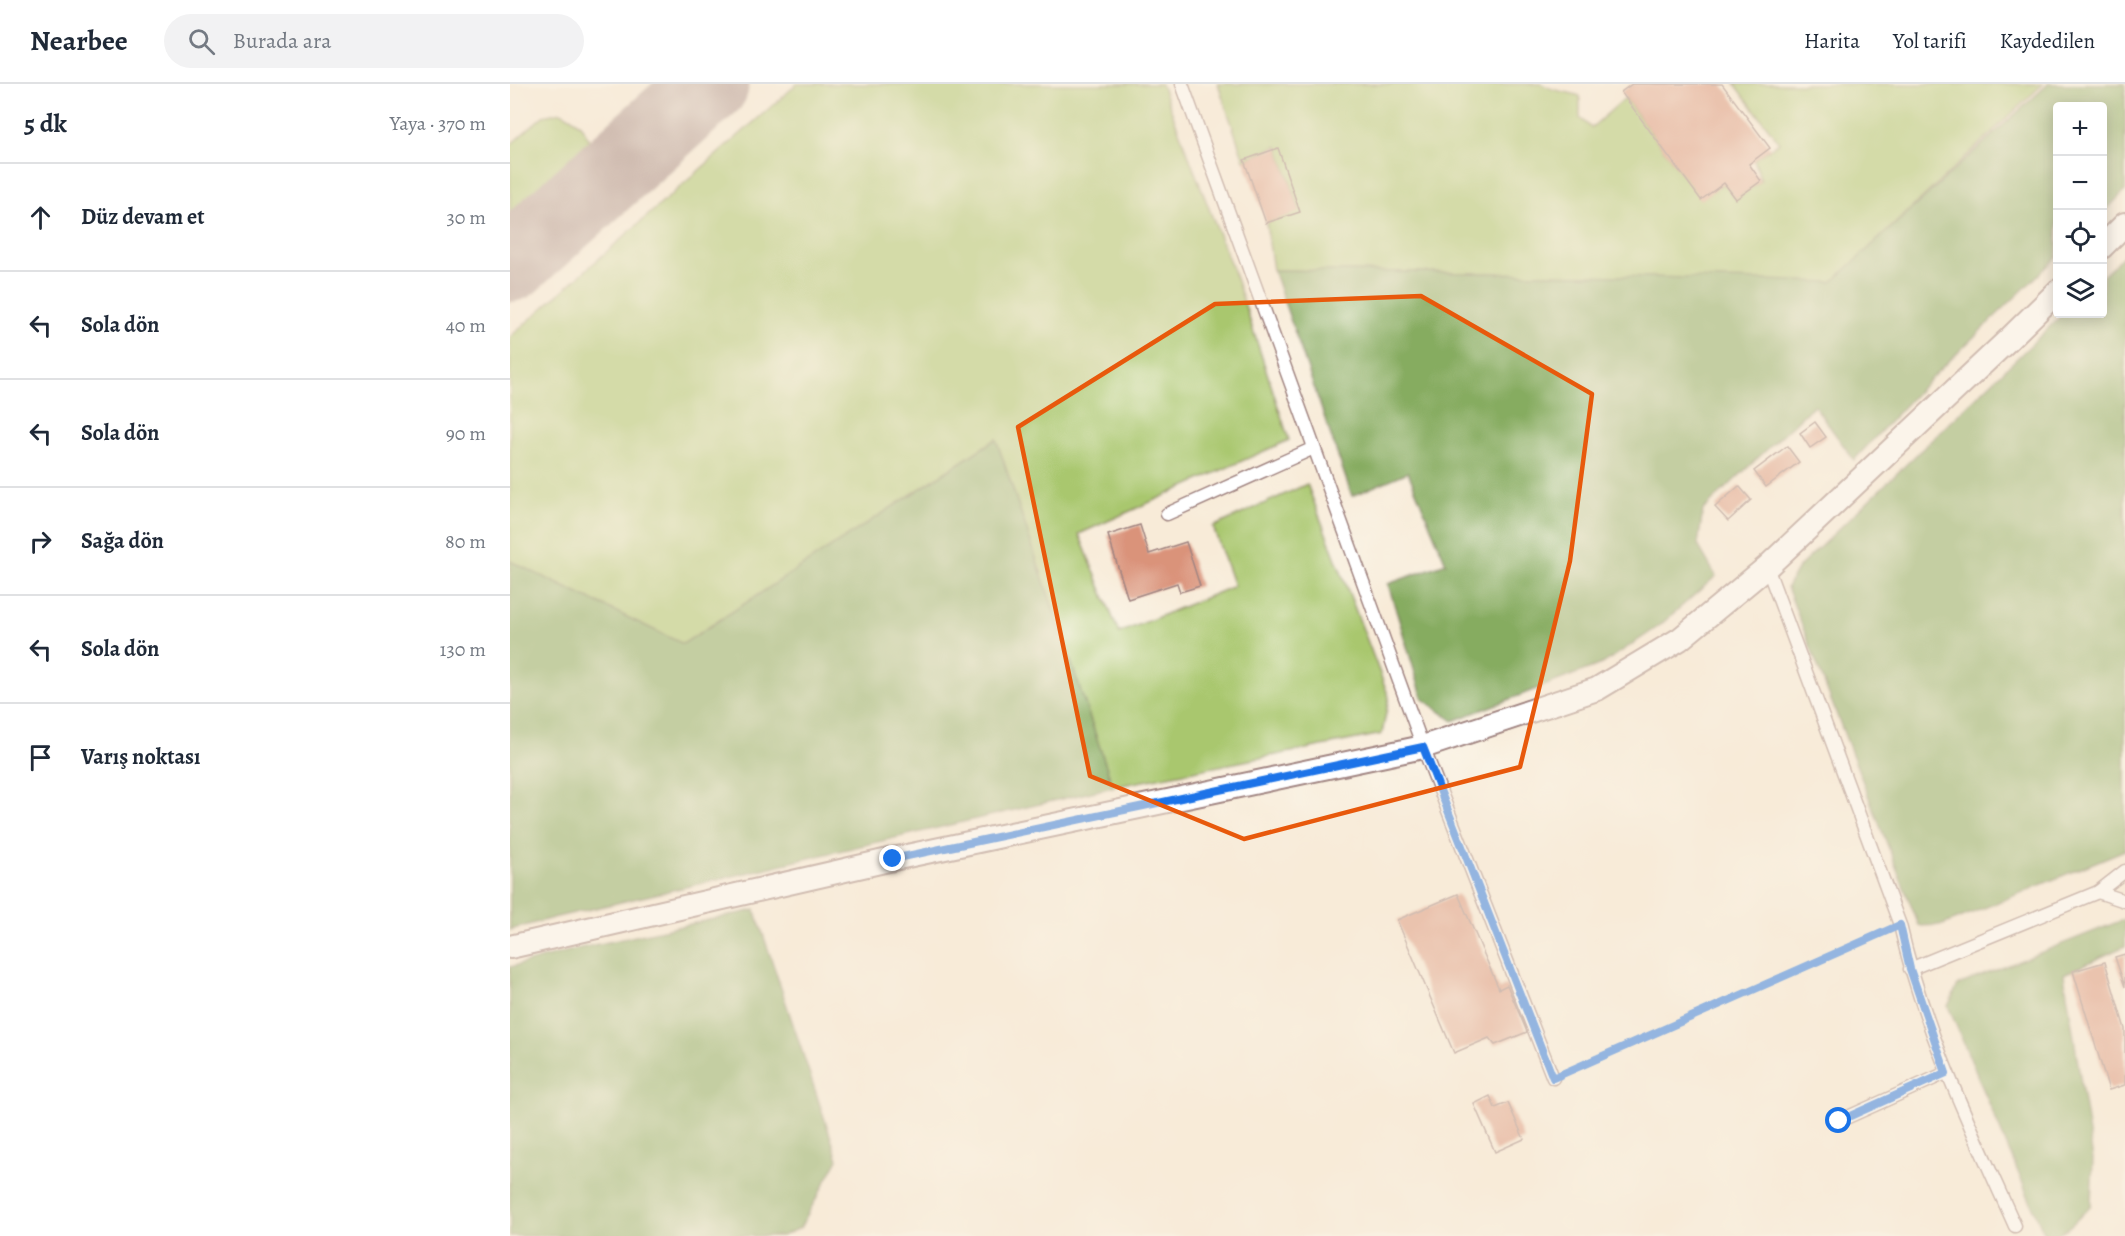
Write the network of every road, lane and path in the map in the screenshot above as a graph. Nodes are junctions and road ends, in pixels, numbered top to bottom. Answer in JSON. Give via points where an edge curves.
{"nodes":[{"id":1,"x":1182,"y":84,"type":"edge"},
{"id":2,"x":2125,"y":224,"type":"edge"},
{"id":3,"x":2107,"y":243,"type":"edge"},
{"id":4,"x":2053,"y":296,"type":"edge"},
{"id":5,"x":1314,"y":448,"type":"junction"},
{"id":6,"x":1167,"y":513,"type":"dead end"},
{"id":7,"x":1767,"y":567,"type":"junction"},
{"id":8,"x":1423,"y":747,"type":"junction"},
{"id":9,"x":2125,"y":871,"type":"edge"},
{"id":10,"x":2098,"y":892,"type":"junction"},
{"id":11,"x":2125,"y":901,"type":"edge"},
{"id":12,"x":1900,"y":925,"type":"junction"},
{"id":13,"x":510,"y":947,"type":"edge"},
{"id":14,"x":1910,"y":969,"type":"junction"},
{"id":15,"x":1946,"y":1073,"type":"junction"},
{"id":16,"x":1553,"y":1078,"type":"joint"},
{"id":17,"x":1839,"y":1121,"type":"dead end"},
{"id":18,"x":2015,"y":1226,"type":"dead end"}],
"edges":[{"from":1,"to":5,"type":"lane"},
{"from":2,"to":3,"type":"street"},
{"from":4,"to":7,"type":"street"},
{"from":5,"to":6,"type":"lane"},
{"from":5,"to":8,"type":"lane"},
{"from":7,"to":8,"type":"street","via":[[1680,639],[1597,689]]},
{"from":7,"to":12,"type":"lane"},
{"from":8,"to":13,"type":"street","via":[[893,859]]},
{"from":8,"to":16,"type":"lane"},
{"from":9,"to":10,"type":"lane"},
{"from":10,"to":11,"type":"lane"},
{"from":10,"to":14,"type":"lane"},
{"from":12,"to":14,"type":"lane"},
{"from":12,"to":16,"type":"path"},
{"from":14,"to":15,"type":"lane"},
{"from":15,"to":17,"type":"lane"},
{"from":15,"to":18,"type":"lane"}]}
